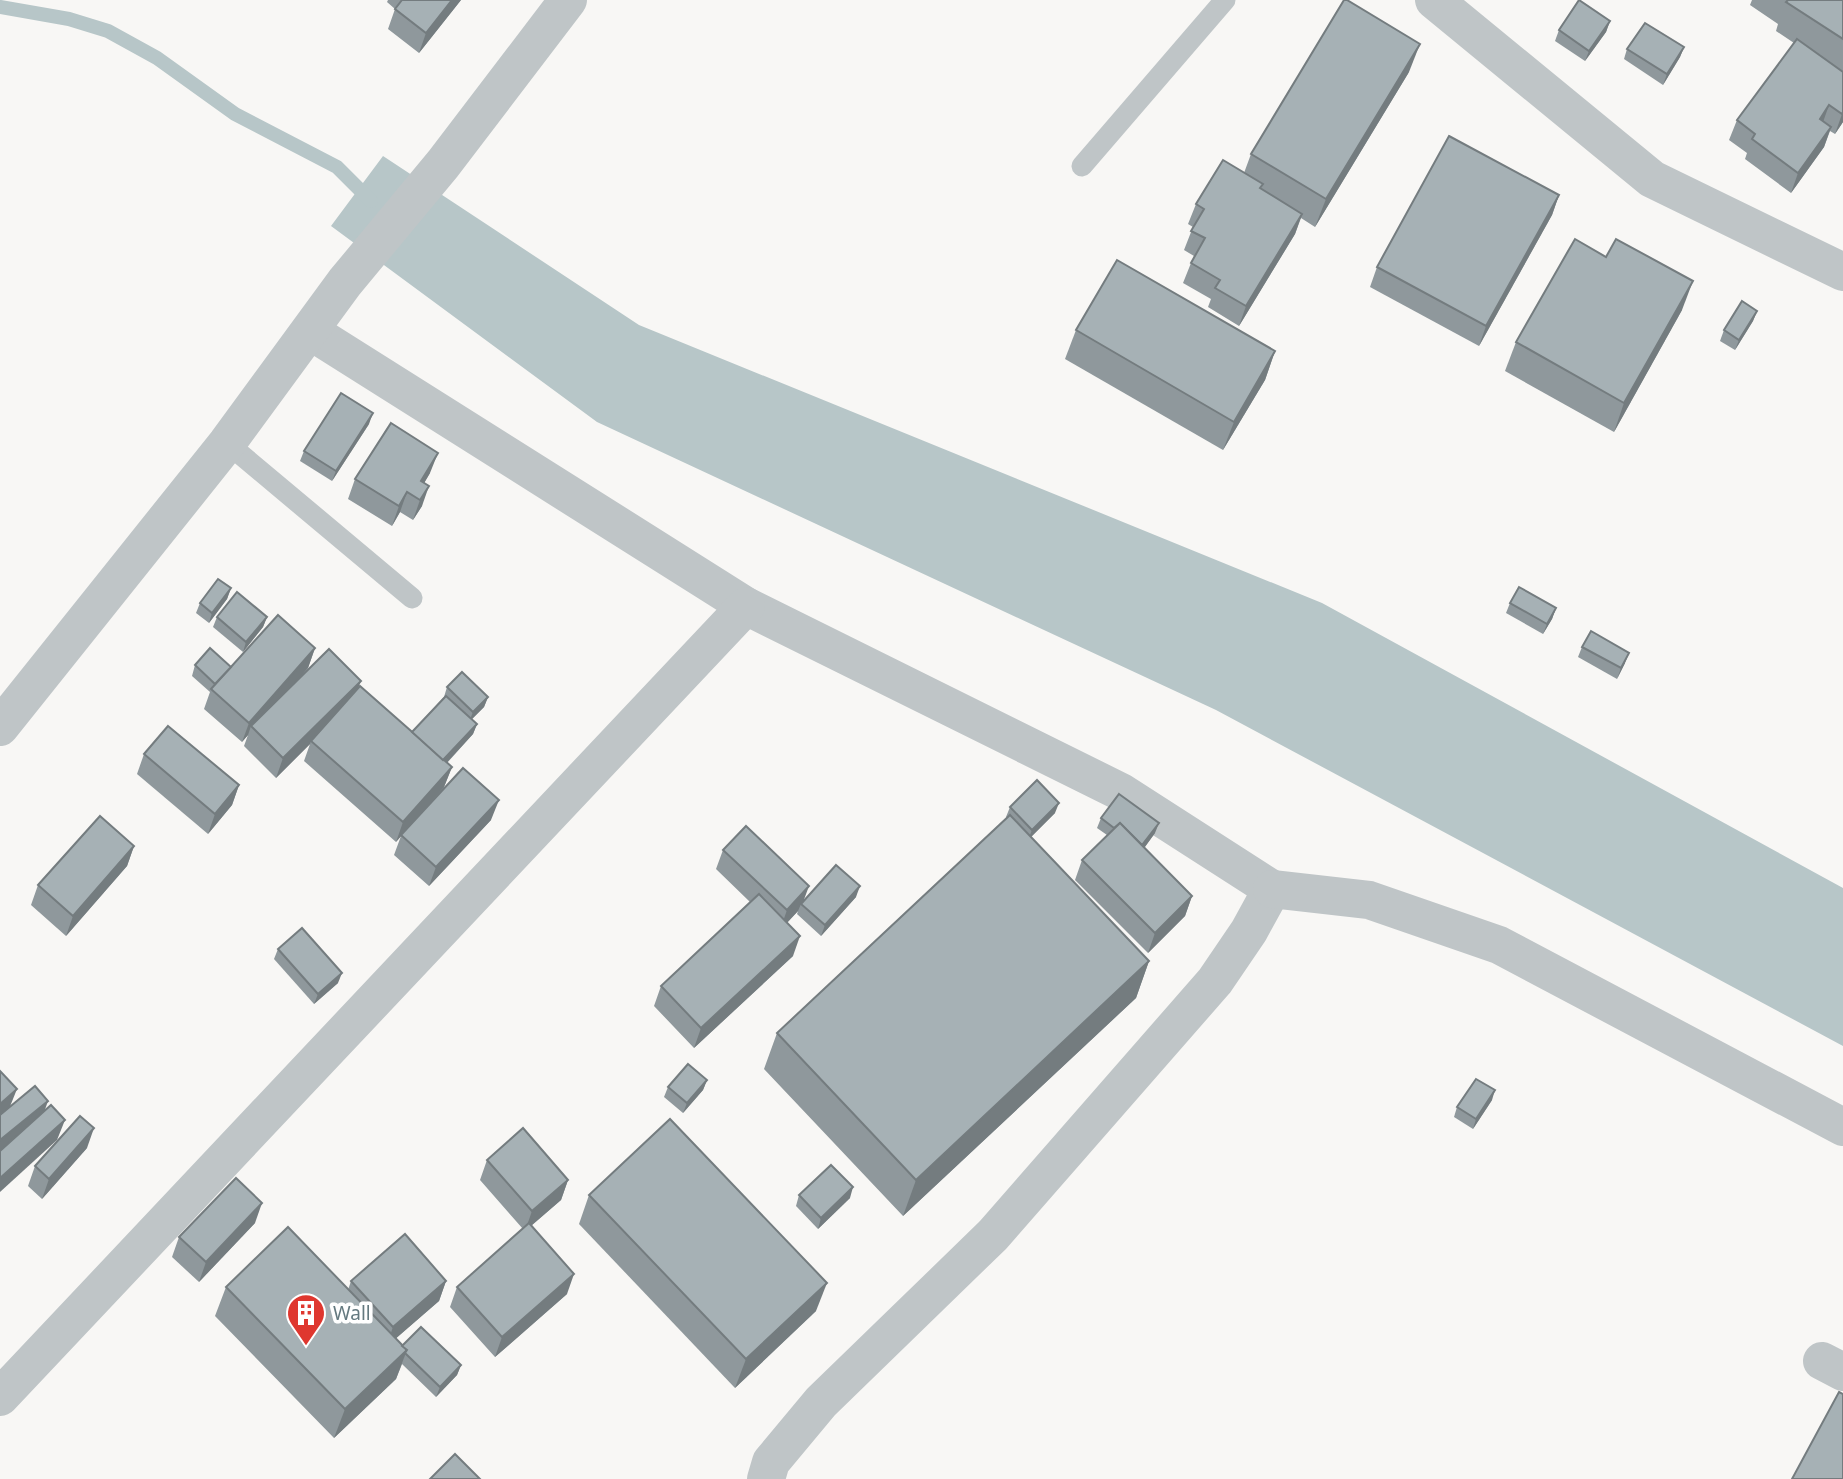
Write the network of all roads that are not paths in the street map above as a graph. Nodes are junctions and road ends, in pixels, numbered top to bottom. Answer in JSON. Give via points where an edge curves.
{"nodes":[{"id":1,"x":568,"y":0,"type":"edge"},
{"id":2,"x":1225,"y":0,"type":"edge"},
{"id":3,"x":1434,"y":0,"type":"edge"},
{"id":4,"x":1082,"y":166,"type":"dead end"},
{"id":5,"x":1843,"y":272,"type":"edge"},
{"id":6,"x":310,"y":331,"type":"junction"},
{"id":7,"x":227,"y":443,"type":"junction"},
{"id":8,"x":412,"y":598,"type":"dead end"},
{"id":9,"x":746,"y":607,"type":"junction"},
{"id":10,"x":0,"y":727,"type":"edge"},
{"id":11,"x":1272,"y":889,"type":"junction"},
{"id":12,"x":1843,"y":1127,"type":"edge"},
{"id":13,"x":0,"y":1397,"type":"edge"},
{"id":14,"x":766,"y":1479,"type":"edge"}],
"edges":[{"from":1,"to":6,"type":"street"},
{"from":2,"to":4,"type":"lane"},
{"from":3,"to":5,"type":"street","via":[[1652,179]]},
{"from":6,"to":7,"type":"street"},
{"from":6,"to":9,"type":"street"},
{"from":7,"to":8,"type":"lane"},
{"from":7,"to":10,"type":"street"},
{"from":9,"to":11,"type":"street","via":[[1121,792]]},
{"from":9,"to":13,"type":"street"},
{"from":11,"to":12,"type":"street","via":[[1369,900],[1499,945]]},
{"from":11,"to":14,"type":"street","via":[[1215,981],[993,1235],[821,1402],[771,1462]]}]}
